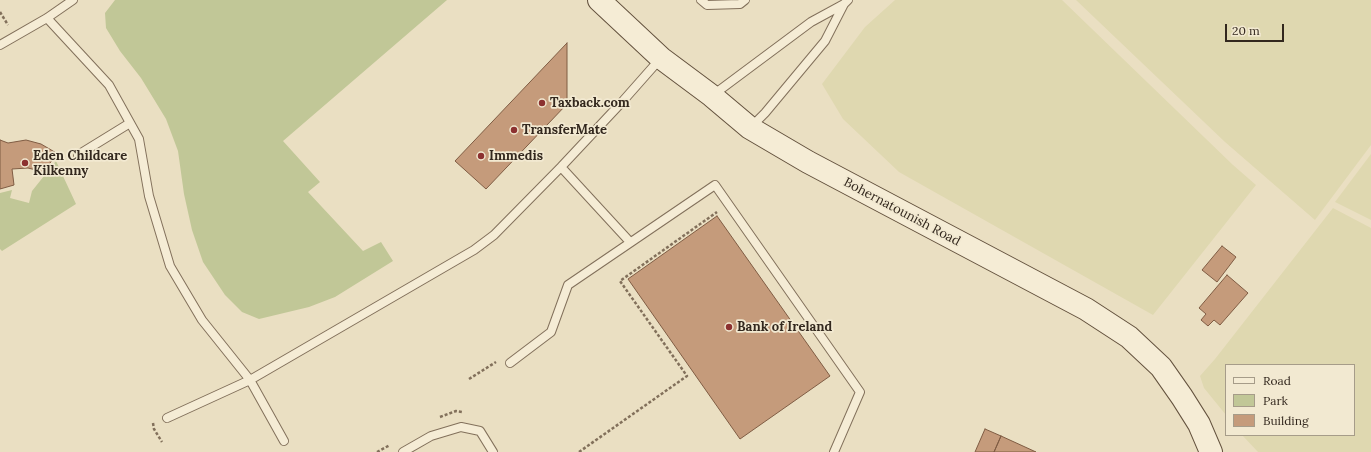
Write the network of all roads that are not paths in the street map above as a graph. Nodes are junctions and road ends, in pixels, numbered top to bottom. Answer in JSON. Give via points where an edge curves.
{"nodes":[{"id":1,"x":73,"y":0,"type":"edge"},
{"id":2,"x":599,"y":0,"type":"edge"},
{"id":3,"x":701,"y":0,"type":"edge"},
{"id":4,"x":745,"y":0,"type":"edge"},
{"id":5,"x":846,"y":2,"type":"edge"},
{"id":6,"x":47,"y":18,"type":"junction"},
{"id":7,"x":0,"y":45,"type":"edge"},
{"id":8,"x":661,"y":58,"type":"junction"},
{"id":9,"x":712,"y":96,"type":"junction"},
{"id":10,"x":130,"y":123,"type":"junction"},
{"id":11,"x":750,"y":128,"type":"junction"},
{"id":12,"x":78,"y":156,"type":"dead end"},
{"id":13,"x":561,"y":167,"type":"junction"},
{"id":14,"x":630,"y":242,"type":"junction"},
{"id":15,"x":510,"y":363,"type":"dead end"},
{"id":16,"x":250,"y":380,"type":"junction"},
{"id":17,"x":167,"y":418,"type":"dead end"},
{"id":18,"x":1199,"y":424,"type":"junction"},
{"id":19,"x":284,"y":441,"type":"dead end"},
{"id":20,"x":403,"y":452,"type":"edge"},
{"id":21,"x":493,"y":452,"type":"edge"},
{"id":22,"x":834,"y":452,"type":"edge"},
{"id":23,"x":1197,"y":452,"type":"edge"},
{"id":24,"x":1211,"y":452,"type":"edge"}],
"edges":[{"from":1,"to":6,"type":"lane"},
{"from":2,"to":8,"type":"street","name":"Bohernatounish Road"},
{"from":3,"to":4,"type":"lane","via":[[707,5],[740,4]]},
{"from":5,"to":9,"type":"lane","via":[[811,22]]},
{"from":5,"to":11,"type":"lane","via":[[825,41]]},
{"from":6,"to":7,"type":"lane"},
{"from":6,"to":10,"type":"lane","via":[[109,85]]},
{"from":8,"to":9,"type":"street","name":"Bohernatounish Road"},
{"from":8,"to":13,"type":"lane"},
{"from":9,"to":11,"type":"street","name":"Bohernatounish Road"},
{"from":10,"to":12,"type":"lane"},
{"from":10,"to":16,"type":"lane","via":[[139,139],[149,196],[170,266],[202,320]]},
{"from":11,"to":18,"type":"street","name":"Bohernatounish Road","via":[[808,162],[1086,309],[1129,337],[1161,367]]},
{"from":13,"to":14,"type":"lane"},
{"from":13,"to":16,"type":"lane","via":[[494,235],[474,250]]},
{"from":14,"to":15,"type":"lane","via":[[568,285],[551,332]]},
{"from":14,"to":22,"type":"lane","via":[[715,185],[860,392]]},
{"from":16,"to":17,"type":"lane"},
{"from":16,"to":19,"type":"lane"},
{"from":18,"to":23,"type":"street"},
{"from":18,"to":24,"type":"street","name":"Bohernatounish Road"},
{"from":20,"to":21,"type":"lane","via":[[431,436],[461,427],[480,431]]}]}
